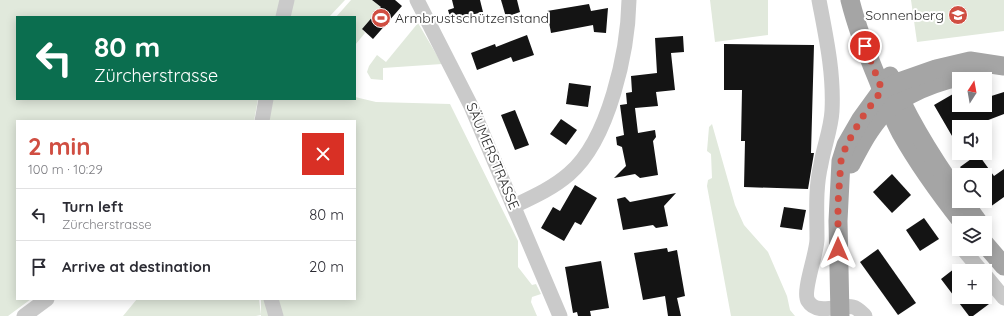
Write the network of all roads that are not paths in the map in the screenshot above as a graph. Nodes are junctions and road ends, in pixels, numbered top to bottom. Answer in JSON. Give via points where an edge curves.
{"nodes":[{"id":1,"x":288,"y":0,"type":"edge"},
{"id":2,"x":418,"y":0,"type":"edge"},
{"id":3,"x":629,"y":0,"type":"edge"},
{"id":4,"x":818,"y":0,"type":"edge"},
{"id":5,"x":850,"y":0,"type":"edge"},
{"id":6,"x":863,"y":0,"type":"edge"},
{"id":7,"x":283,"y":16,"type":"edge"},
{"id":8,"x":1001,"y":66,"type":"edge"},
{"id":9,"x":891,"y":96,"type":"junction"},
{"id":10,"x":266,"y":100,"type":"edge"},
{"id":11,"x":262,"y":120,"type":"edge"},
{"id":12,"x":952,"y":186,"type":"edge"},
{"id":13,"x":514,"y":206,"type":"junction"},
{"id":14,"x":957,"y":216,"type":"edge"},
{"id":15,"x":992,"y":250,"type":"edge"},
{"id":16,"x":969,"y":256,"type":"edge"},
{"id":17,"x":975,"y":264,"type":"edge"},
{"id":18,"x":1004,"y":266,"type":"edge"},
{"id":19,"x":992,"y":284,"type":"edge"},
{"id":20,"x":1004,"y":298,"type":"edge"},
{"id":21,"x":46,"y":300,"type":"edge"},
{"id":22,"x":272,"y":300,"type":"edge"},
{"id":23,"x":839,"y":312,"type":"edge"},
{"id":24,"x":24,"y":316,"type":"edge"},
{"id":25,"x":276,"y":316,"type":"edge"},
{"id":26,"x":560,"y":316,"type":"edge"},
{"id":27,"x":865,"y":316,"type":"edge"}],
"edges":[{"from":1,"to":7,"type":"street"},
{"from":2,"to":13,"type":"street","name":"SÄUMERSTRASSE","via":[[459,79]]},
{"from":3,"to":13,"type":"street","via":[[629,24],[613,94],[593,144],[570,174],[552,187]]},
{"from":4,"to":23,"type":"street","via":[[830,58],[833,84],[832,112],[817,188],[816,246],[806,296],[808,301],[820,309]]},
{"from":5,"to":9,"type":"main road","via":[[856,23]]},
{"from":6,"to":9,"type":"main road"},
{"from":8,"to":9,"type":"main road","via":[[978,61],[955,64]]},
{"from":9,"to":12,"type":"main road"},
{"from":9,"to":14,"type":"main road","via":[[901,133]]},
{"from":9,"to":23,"type":"main road","via":[[841,180],[838,221]]},
{"from":10,"to":11,"type":"street"},
{"from":13,"to":26,"type":"street","name":"SÄUMERSTRASSE"},
{"from":15,"to":18,"type":"main road"},
{"from":16,"to":17,"type":"street"},
{"from":19,"to":20,"type":"street"},
{"from":21,"to":24,"type":"street"},
{"from":22,"to":25,"type":"street"},
{"from":23,"to":27,"type":"street","via":[[854,307]]}]}
